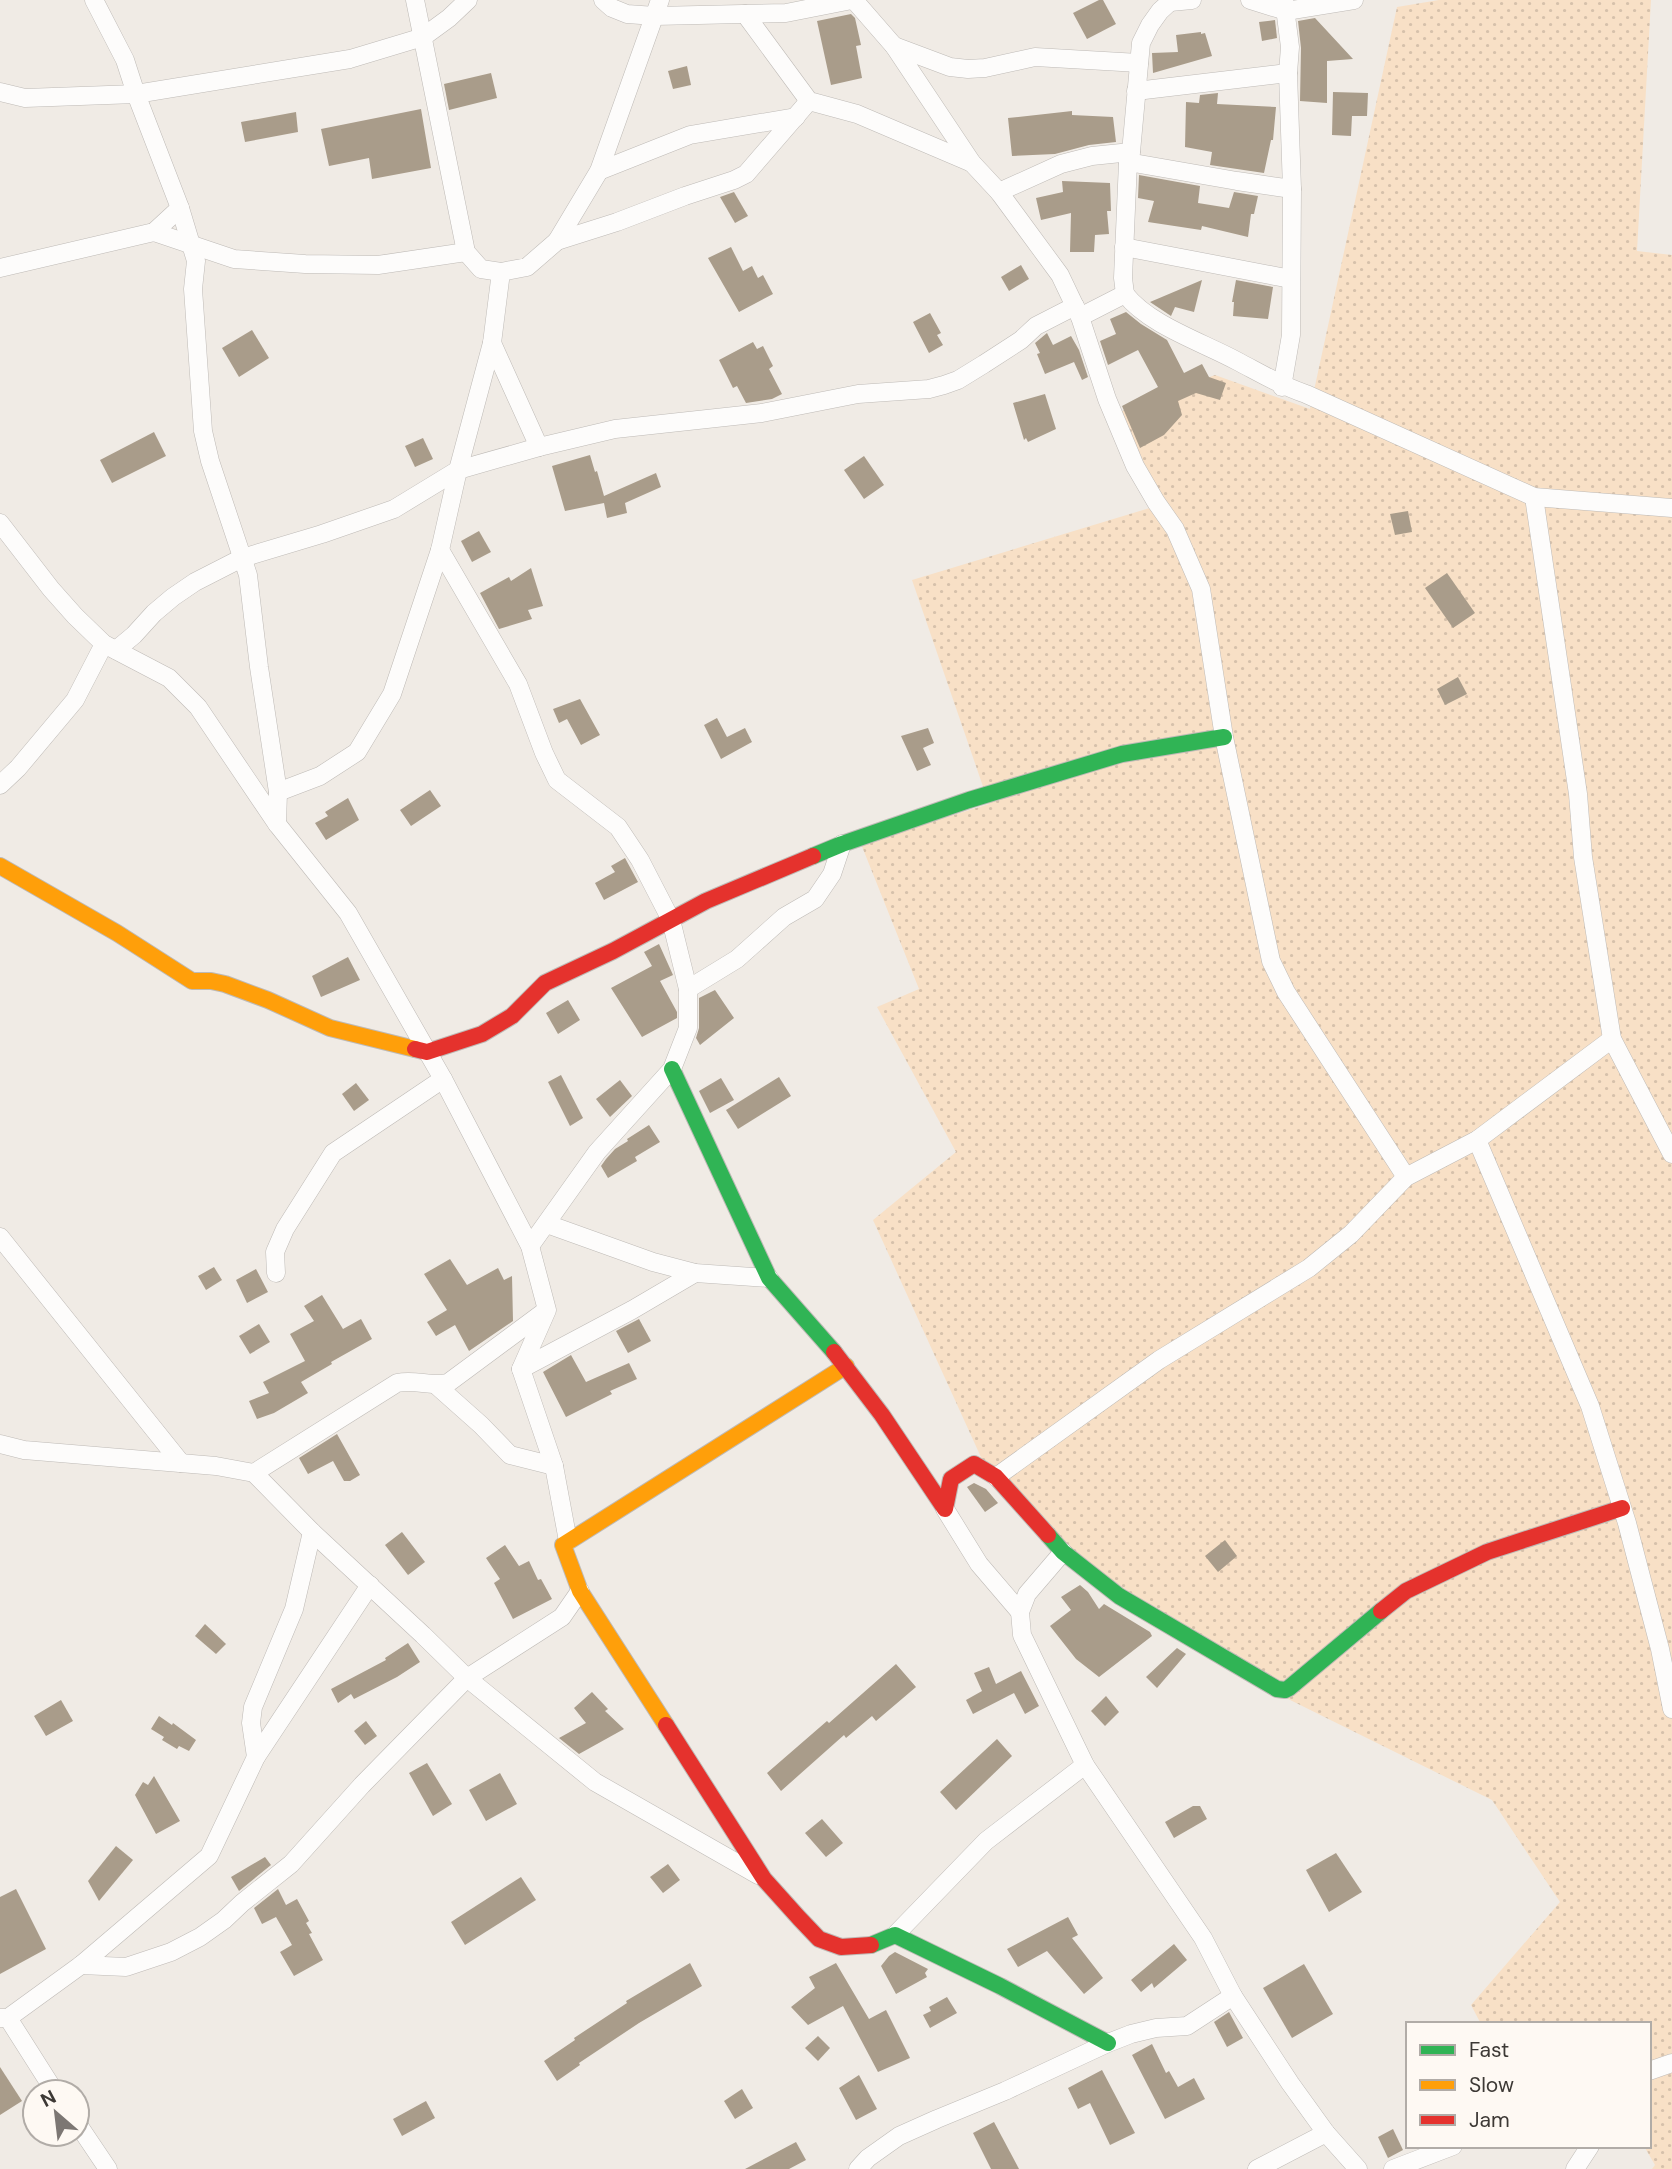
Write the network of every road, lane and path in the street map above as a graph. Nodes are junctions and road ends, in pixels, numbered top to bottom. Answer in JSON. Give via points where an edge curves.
{"nodes":[{"id":1,"x":93,"y":0,"type":"edge"},
{"id":2,"x":415,"y":0,"type":"edge"},
{"id":3,"x":467,"y":0,"type":"edge"},
{"id":4,"x":603,"y":0,"type":"edge"},
{"id":5,"x":853,"y":0,"type":"edge"},
{"id":6,"x":1192,"y":0,"type":"edge"},
{"id":7,"x":1250,"y":0,"type":"edge"},
{"id":8,"x":1354,"y":0,"type":"edge"},
{"id":9,"x":1171,"y":1,"type":"edge"},
{"id":10,"x":1285,"y":6,"type":"edge"},
{"id":11,"x":658,"y":8,"type":"edge"},
{"id":12,"x":745,"y":14,"type":"junction"},
{"id":13,"x":423,"y":37,"type":"junction"},
{"id":14,"x":894,"y":46,"type":"junction"},
{"id":15,"x":125,"y":60,"type":"junction"},
{"id":16,"x":1139,"y":63,"type":"junction"},
{"id":17,"x":1288,"y":73,"type":"junction"},
{"id":18,"x":160,"y":90,"type":"junction"},
{"id":19,"x":1136,"y":91,"type":"junction"},
{"id":20,"x":0,"y":92,"type":"edge"},
{"id":21,"x":136,"y":94,"type":"junction"},
{"id":22,"x":809,"y":101,"type":"junction"},
{"id":23,"x":796,"y":117,"type":"junction"},
{"id":24,"x":1129,"y":157,"type":"junction"},
{"id":25,"x":972,"y":163,"type":"junction"},
{"id":26,"x":599,"y":171,"type":"junction"},
{"id":27,"x":1292,"y":189,"type":"junction"},
{"id":28,"x":999,"y":192,"type":"junction"},
{"id":29,"x":180,"y":208,"type":"junction"},
{"id":30,"x":154,"y":232,"type":"junction"},
{"id":31,"x":557,"y":241,"type":"junction"},
{"id":32,"x":190,"y":242,"type":"junction"},
{"id":33,"x":1124,"y":247,"type":"junction"},
{"id":34,"x":466,"y":252,"type":"junction"},
{"id":35,"x":0,"y":268,"type":"edge"},
{"id":36,"x":501,"y":272,"type":"junction"},
{"id":37,"x":1292,"y":279,"type":"junction"},
{"id":38,"x":1125,"y":294,"type":"junction"},
{"id":39,"x":1077,"y":312,"type":"junction"},
{"id":40,"x":492,"y":343,"type":"junction"},
{"id":41,"x":1282,"y":387,"type":"junction"},
{"id":42,"x":539,"y":447,"type":"junction"},
{"id":43,"x":458,"y":470,"type":"junction"},
{"id":44,"x":1534,"y":498,"type":"junction"},
{"id":45,"x":1672,"y":508,"type":"edge"},
{"id":46,"x":0,"y":523,"type":"edge"},
{"id":47,"x":440,"y":550,"type":"junction"},
{"id":48,"x":243,"y":558,"type":"junction"},
{"id":49,"x":110,"y":647,"type":"junction"},
{"id":50,"x":1224,"y":737,"type":"junction"},
{"id":51,"x":0,"y":785,"type":"edge"},
{"id":52,"x":278,"y":792,"type":"junction"},
{"id":53,"x":277,"y":824,"type":"junction"},
{"id":54,"x":842,"y":844,"type":"junction"},
{"id":55,"x":0,"y":866,"type":"edge"},
{"id":56,"x":671,"y":920,"type":"junction"},
{"id":57,"x":688,"y":989,"type":"junction"},
{"id":58,"x":1612,"y":1039,"type":"junction"},
{"id":59,"x":427,"y":1052,"type":"junction"},
{"id":60,"x":672,"y":1069,"type":"junction"},
{"id":61,"x":443,"y":1079,"type":"junction"},
{"id":62,"x":1665,"y":1129,"type":"edge"},
{"id":63,"x":1477,"y":1140,"type":"junction"},
{"id":64,"x":1672,"y":1154,"type":"edge"},
{"id":65,"x":1406,"y":1177,"type":"junction"},
{"id":66,"x":547,"y":1224,"type":"junction"},
{"id":67,"x":0,"y":1237,"type":"edge"},
{"id":68,"x":530,"y":1246,"type":"junction"},
{"id":69,"x":276,"y":1273,"type":"dead end"},
{"id":70,"x":695,"y":1273,"type":"junction"},
{"id":71,"x":769,"y":1278,"type":"junction"},
{"id":72,"x":547,"y":1310,"type":"junction"},
{"id":73,"x":846,"y":1366,"type":"junction"},
{"id":74,"x":521,"y":1369,"type":"junction"},
{"id":75,"x":436,"y":1385,"type":"junction"},
{"id":76,"x":0,"y":1444,"type":"edge"},
{"id":77,"x":181,"y":1463,"type":"junction"},
{"id":78,"x":554,"y":1466,"type":"junction"},
{"id":79,"x":254,"y":1473,"type":"junction"},
{"id":80,"x":996,"y":1477,"type":"junction"},
{"id":81,"x":1622,"y":1508,"type":"junction"},
{"id":82,"x":945,"y":1509,"type":"junction"},
{"id":83,"x":312,"y":1532,"type":"junction"},
{"id":84,"x":568,"y":1541,"type":"junction"},
{"id":85,"x":1063,"y":1552,"type":"junction"},
{"id":86,"x":370,"y":1585,"type":"junction"},
{"id":87,"x":580,"y":1591,"type":"junction"},
{"id":88,"x":1020,"y":1612,"type":"junction"},
{"id":89,"x":467,"y":1678,"type":"junction"},
{"id":90,"x":1672,"y":1709,"type":"edge"},
{"id":91,"x":256,"y":1757,"type":"junction"},
{"id":92,"x":1086,"y":1765,"type":"junction"},
{"id":93,"x":764,"y":1879,"type":"junction"},
{"id":94,"x":895,"y":1935,"type":"junction"},
{"id":95,"x":81,"y":1965,"type":"junction"},
{"id":96,"x":1233,"y":1996,"type":"junction"},
{"id":97,"x":4,"y":2018,"type":"edge"},
{"id":98,"x":1108,"y":2043,"type":"junction"},
{"id":99,"x":1672,"y":2063,"type":"edge"},
{"id":100,"x":1651,"y":2070,"type":"edge"},
{"id":101,"x":45,"y":2078,"type":"edge"},
{"id":102,"x":1326,"y":2133,"type":"junction"},
{"id":103,"x":91,"y":2144,"type":"edge"},
{"id":104,"x":1447,"y":2148,"type":"edge"},
{"id":105,"x":1589,"y":2148,"type":"edge"},
{"id":106,"x":1402,"y":2166,"type":"edge"},
{"id":107,"x":108,"y":2169,"type":"edge"},
{"id":108,"x":858,"y":2169,"type":"edge"},
{"id":109,"x":1257,"y":2169,"type":"edge"},
{"id":110,"x":1358,"y":2169,"type":"edge"},
{"id":111,"x":1430,"y":2169,"type":"edge"},
{"id":112,"x":1575,"y":2169,"type":"edge"}],
"edges":[{"from":1,"to":15,"type":"street"},
{"from":2,"to":13,"type":"street"},
{"from":3,"to":13,"type":"street"},
{"from":4,"to":11,"type":"street","via":[[627,14]]},
{"from":5,"to":12,"type":"street","via":[[786,13]]},
{"from":5,"to":14,"type":"street"},
{"from":6,"to":9,"type":"street"},
{"from":7,"to":10,"type":"street"},
{"from":8,"to":10,"type":"street"},
{"from":9,"to":16,"type":"street","via":[[1150,25],[1141,43]]},
{"from":10,"to":17,"type":"street"},
{"from":11,"to":12,"type":"street"},
{"from":11,"to":26,"type":"street"},
{"from":12,"to":22,"type":"street"},
{"from":13,"to":18,"type":"street","via":[[350,59]]},
{"from":13,"to":34,"type":"street"},
{"from":14,"to":16,"type":"street","via":[[968,69],[1035,57]]},
{"from":14,"to":25,"type":"street"},
{"from":15,"to":18,"type":"street"},
{"from":15,"to":21,"type":"street"},
{"from":16,"to":19,"type":"street"},
{"from":17,"to":19,"type":"street"},
{"from":17,"to":27,"type":"street"},
{"from":18,"to":21,"type":"street"},
{"from":19,"to":24,"type":"street"},
{"from":20,"to":21,"type":"street","via":[[25,98]]},
{"from":21,"to":29,"type":"street"},
{"from":22,"to":23,"type":"street"},
{"from":22,"to":25,"type":"street","via":[[857,114]]},
{"from":23,"to":26,"type":"street","via":[[690,135]]},
{"from":23,"to":31,"type":"street","via":[[746,174]]},
{"from":24,"to":27,"type":"street"},
{"from":24,"to":28,"type":"street","via":[[1092,156],[1060,164]]},
{"from":24,"to":33,"type":"street"},
{"from":25,"to":28,"type":"street"},
{"from":26,"to":31,"type":"street"},
{"from":27,"to":37,"type":"street"},
{"from":28,"to":39,"type":"street","via":[[1060,275]]},
{"from":29,"to":30,"type":"street"},
{"from":29,"to":32,"type":"street"},
{"from":30,"to":32,"type":"street"},
{"from":30,"to":35,"type":"street"},
{"from":31,"to":36,"type":"street","via":[[527,267]]},
{"from":32,"to":34,"type":"street","via":[[234,259],[305,264],[378,265]]},
{"from":32,"to":48,"type":"street","via":[[196,261],[193,289],[203,431]]},
{"from":33,"to":37,"type":"street"},
{"from":33,"to":38,"type":"street"},
{"from":34,"to":36,"type":"street","via":[[481,269]]},
{"from":36,"to":40,"type":"street"},
{"from":37,"to":41,"type":"street","via":[[1291,335]]},
{"from":38,"to":39,"type":"street"},
{"from":38,"to":41,"type":"street","via":[[1134,305],[1181,334]]},
{"from":39,"to":42,"type":"street","via":[[1036,326],[958,380],[929,389],[858,394],[762,413],[615,429]]},
{"from":39,"to":50,"type":"street","via":[[1135,466],[1175,529],[1201,589]]},
{"from":40,"to":42,"type":"street"},
{"from":40,"to":43,"type":"street"},
{"from":41,"to":44,"type":"street"},
{"from":42,"to":43,"type":"street"},
{"from":43,"to":47,"type":"street"},
{"from":43,"to":48,"type":"street","via":[[394,509]]},
{"from":44,"to":45,"type":"street"},
{"from":44,"to":58,"type":"street"},
{"from":46,"to":49,"type":"street","via":[[51,589]]},
{"from":47,"to":52,"type":"street","via":[[392,694],[356,752],[320,776]]},
{"from":47,"to":56,"type":"street","via":[[518,684],[557,780],[618,827]]},
{"from":48,"to":49,"type":"street","via":[[173,597],[134,635]]},
{"from":48,"to":52,"type":"street"},
{"from":49,"to":51,"type":"street","via":[[75,700]]},
{"from":49,"to":53,"type":"street","via":[[169,678],[198,707]]},
{"from":50,"to":54,"type":"street","via":[[1122,754]]},
{"from":50,"to":65,"type":"street","via":[[1278,978]]},
{"from":52,"to":53,"type":"street"},
{"from":53,"to":59,"type":"street","via":[[348,914]]},
{"from":54,"to":56,"type":"street"},
{"from":54,"to":57,"type":"street","via":[[832,874],[815,899],[783,917],[737,959]]},
{"from":55,"to":59,"type":"street","via":[[192,981],[225,984],[330,1028]]},
{"from":56,"to":57,"type":"street"},
{"from":56,"to":59,"type":"street","via":[[545,983],[512,1016],[482,1034]]},
{"from":57,"to":60,"type":"street","via":[[688,1028]]},
{"from":58,"to":62,"type":"street"},
{"from":58,"to":63,"type":"street"},
{"from":59,"to":61,"type":"street"},
{"from":60,"to":66,"type":"street","via":[[597,1152]]},
{"from":60,"to":71,"type":"street"},
{"from":61,"to":68,"type":"street"},
{"from":61,"to":69,"type":"street","via":[[333,1153],[285,1229],[275,1252]]},
{"from":62,"to":64,"type":"street"},
{"from":63,"to":65,"type":"street"},
{"from":63,"to":81,"type":"street","via":[[1590,1406]]},
{"from":65,"to":80,"type":"street","via":[[1351,1234],[1309,1268],[1159,1360]]},
{"from":66,"to":68,"type":"street"},
{"from":66,"to":70,"type":"street"},
{"from":67,"to":77,"type":"street"},
{"from":68,"to":72,"type":"street"},
{"from":70,"to":71,"type":"street"},
{"from":70,"to":74,"type":"street"},
{"from":71,"to":73,"type":"street"},
{"from":72,"to":74,"type":"street"},
{"from":72,"to":75,"type":"street","via":[[448,1383]]},
{"from":73,"to":82,"type":"street"},
{"from":73,"to":84,"type":"street"},
{"from":74,"to":78,"type":"street"},
{"from":75,"to":78,"type":"street","via":[[510,1455]]},
{"from":75,"to":79,"type":"street","via":[[397,1382]]},
{"from":76,"to":77,"type":"street"},
{"from":77,"to":79,"type":"street"},
{"from":78,"to":84,"type":"street"},
{"from":79,"to":83,"type":"street"},
{"from":80,"to":82,"type":"street","via":[[974,1464],[951,1479]]},
{"from":80,"to":85,"type":"street"},
{"from":81,"to":85,"type":"street","via":[[1487,1552],[1406,1591],[1285,1690],[1119,1596]]},
{"from":81,"to":90,"type":"street"},
{"from":82,"to":88,"type":"street","via":[[979,1564]]},
{"from":83,"to":86,"type":"street"},
{"from":83,"to":91,"type":"street","via":[[294,1609],[253,1707]]},
{"from":84,"to":87,"type":"street","via":[[563,1545]]},
{"from":85,"to":88,"type":"street","via":[[1027,1594]]},
{"from":86,"to":89,"type":"street"},
{"from":86,"to":91,"type":"street"},
{"from":87,"to":89,"type":"street","via":[[562,1617]]},
{"from":87,"to":93,"type":"street"},
{"from":88,"to":92,"type":"street","via":[[1022,1635]]},
{"from":89,"to":93,"type":"street","via":[[595,1783]]},
{"from":89,"to":95,"type":"street","via":[[291,1864],[223,1920],[172,1952],[127,1968]]},
{"from":91,"to":95,"type":"street","via":[[209,1856]]},
{"from":92,"to":94,"type":"street","via":[[986,1841]]},
{"from":92,"to":96,"type":"street","via":[[1203,1938]]},
{"from":93,"to":94,"type":"street","via":[[819,1938],[841,1947],[874,1945]]},
{"from":94,"to":98,"type":"street"},
{"from":95,"to":97,"type":"street"},
{"from":96,"to":98,"type":"street","via":[[1187,2026],[1156,2028]]},
{"from":96,"to":102,"type":"street"},
{"from":97,"to":101,"type":"street"},
{"from":98,"to":108,"type":"street","via":[[899,2136]]},
{"from":99,"to":100,"type":"street"},
{"from":102,"to":109,"type":"street"},
{"from":102,"to":110,"type":"street"},
{"from":103,"to":107,"type":"street"},
{"from":104,"to":106,"type":"street"},
{"from":105,"to":112,"type":"street"},
{"from":106,"to":111,"type":"street"}]}
